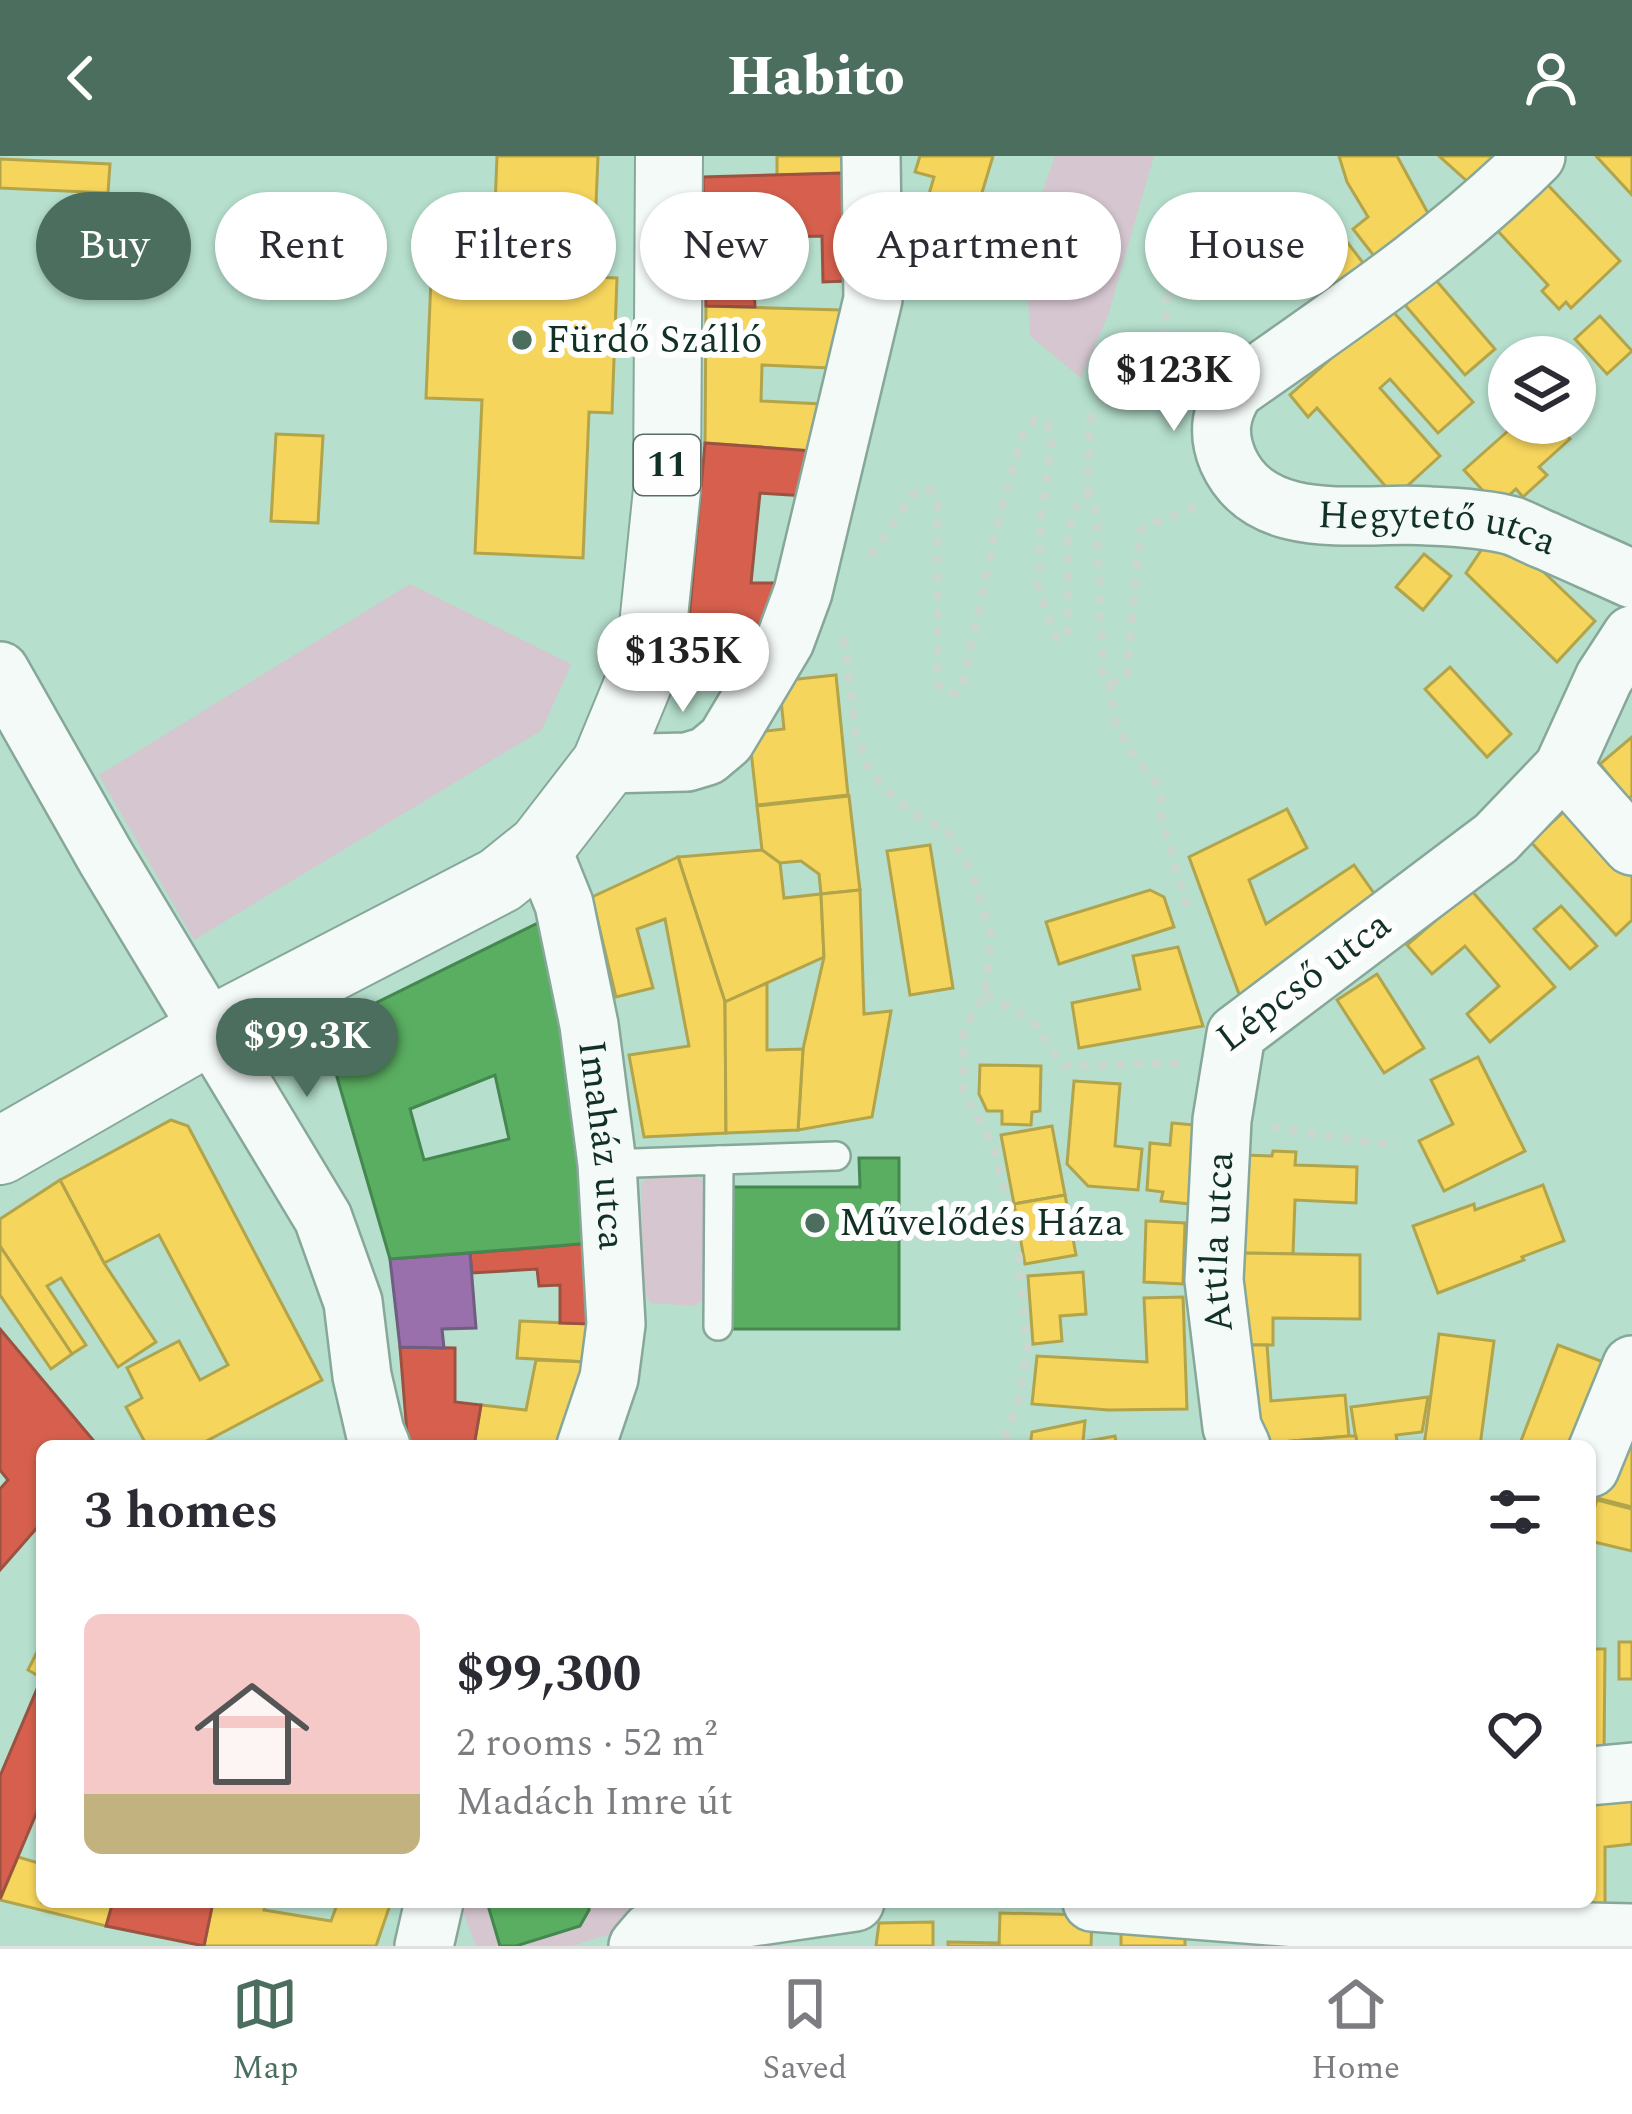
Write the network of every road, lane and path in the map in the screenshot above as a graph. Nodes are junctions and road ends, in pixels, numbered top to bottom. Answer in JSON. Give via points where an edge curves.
{"nodes":[{"id":1,"x":669,"y":156,"type":"edge"},
{"id":2,"x":872,"y":156,"type":"edge"},
{"id":3,"x":1536,"y":156,"type":"edge"},
{"id":4,"x":1090,"y":409,"type":"dead end"},
{"id":5,"x":1227,"y":490,"type":"junction"},
{"id":6,"x":1087,"y":495,"type":"junction"},
{"id":7,"x":861,"y":569,"type":"dead end"},
{"id":8,"x":1632,"y":579,"type":"edge"},
{"id":9,"x":842,"y":630,"type":"dead end"},
{"id":10,"x":1632,"y":635,"type":"edge"},
{"id":11,"x":0,"y":671,"type":"edge"},
{"id":12,"x":1109,"y":682,"type":"junction"},
{"id":13,"x":605,"y":764,"type":"junction"},
{"id":14,"x":1563,"y":768,"type":"junction"},
{"id":15,"x":1632,"y":846,"type":"edge"},
{"id":16,"x":541,"y":847,"type":"junction"},
{"id":17,"x":1190,"y":915,"type":"dead end"},
{"id":18,"x":985,"y":994,"type":"junction"},
{"id":19,"x":212,"y":1030,"type":"junction"},
{"id":20,"x":1236,"y":1034,"type":"junction"},
{"id":21,"x":1222,"y":1120,"type":"junction"},
{"id":22,"x":1397,"y":1146,"type":"dead end"},
{"id":23,"x":0,"y":1151,"type":"edge"},
{"id":24,"x":836,"y":1156,"type":"dead end"},
{"id":25,"x":719,"y":1160,"type":"junction"},
{"id":26,"x":607,"y":1163,"type":"junction"},
{"id":27,"x":718,"y":1326,"type":"dead end"},
{"id":28,"x":1632,"y":1365,"type":"edge"},
{"id":29,"x":378,"y":1440,"type":"edge"},
{"id":30,"x":588,"y":1440,"type":"edge"},
{"id":31,"x":1006,"y":1440,"type":"edge"},
{"id":32,"x":1238,"y":1440,"type":"edge"},
{"id":33,"x":1596,"y":1452,"type":"edge"},
{"id":34,"x":1632,"y":1772,"type":"edge"},
{"id":35,"x":1596,"y":1775,"type":"edge"},
{"id":36,"x":433,"y":1908,"type":"edge"},
{"id":37,"x":814,"y":1908,"type":"edge"},
{"id":38,"x":1169,"y":1908,"type":"edge"},
{"id":39,"x":1632,"y":1933,"type":"edge"},
{"id":40,"x":424,"y":1946,"type":"edge"},
{"id":41,"x":638,"y":1946,"type":"edge"}],
"edges":[{"from":1,"to":13,"type":"main road","number":"11","via":[[660,560],[650,655]]},
{"from":2,"to":13,"type":"street","via":[[873,299],[803,592],[776,658],[726,740],[706,756]]},
{"from":3,"to":5,"type":"street","via":[[1437,243],[1234,390],[1220,432]]},
{"from":4,"to":6,"type":"path"},
{"from":5,"to":8,"type":"street","name":"Hegytető utca","via":[[1294,512],[1513,526]]},
{"from":5,"to":12,"type":"path","via":[[1140,532],[1127,674]]},
{"from":6,"to":7,"type":"path","via":[[1070,528],[1068,631],[1060,639],[1038,586],[1053,434],[1035,420],[1012,471],[956,693],[938,682],[931,490],[912,495]]},
{"from":6,"to":12,"type":"path","via":[[1096,503],[1102,672]]},
{"from":9,"to":18,"type":"path","via":[[868,766],[912,813],[947,831],[971,870],[991,935]]},
{"from":10,"to":14,"type":"street","name":"Lépcső utca"},
{"from":11,"to":19,"type":"street","via":[[23,731]]},
{"from":12,"to":17,"type":"path","via":[[1115,722],[1161,796]]},
{"from":13,"to":16,"type":"main road","number":"11"},
{"from":14,"to":15,"type":"street"},
{"from":14,"to":20,"type":"street","name":"Lépcső utca","via":[[1496,838]]},
{"from":16,"to":19,"type":"main road","number":"11","via":[[500,880]]},
{"from":16,"to":26,"type":"street","name":"Imaház utca","via":[[564,904]]},
{"from":18,"to":20,"type":"path","name":"Lépcső utca","via":[[1032,1020],[1063,1066],[1189,1062]]},
{"from":18,"to":31,"type":"path","via":[[964,1029],[963,1092],[994,1147],[1019,1258],[1027,1351]]},
{"from":19,"to":23,"type":"main road","number":"11"},
{"from":19,"to":29,"type":"street","via":[[323,1218],[353,1302]]},
{"from":20,"to":21,"type":"street","name":"Attila utca"},
{"from":21,"to":22,"type":"path"},
{"from":21,"to":32,"type":"street","name":"Attila utca","via":[[1214,1280]]},
{"from":24,"to":25,"type":"lane"},
{"from":25,"to":26,"type":"lane"},
{"from":25,"to":27,"type":"lane"},
{"from":26,"to":30,"type":"street","name":"Imaház utca","via":[[616,1324]]},
{"from":28,"to":33,"type":"street"},
{"from":34,"to":35,"type":"street"},
{"from":36,"to":40,"type":"street"},
{"from":37,"to":41,"type":"street","via":[[650,1932]]},
{"from":38,"to":39,"type":"street","via":[[1425,1928]]}]}
